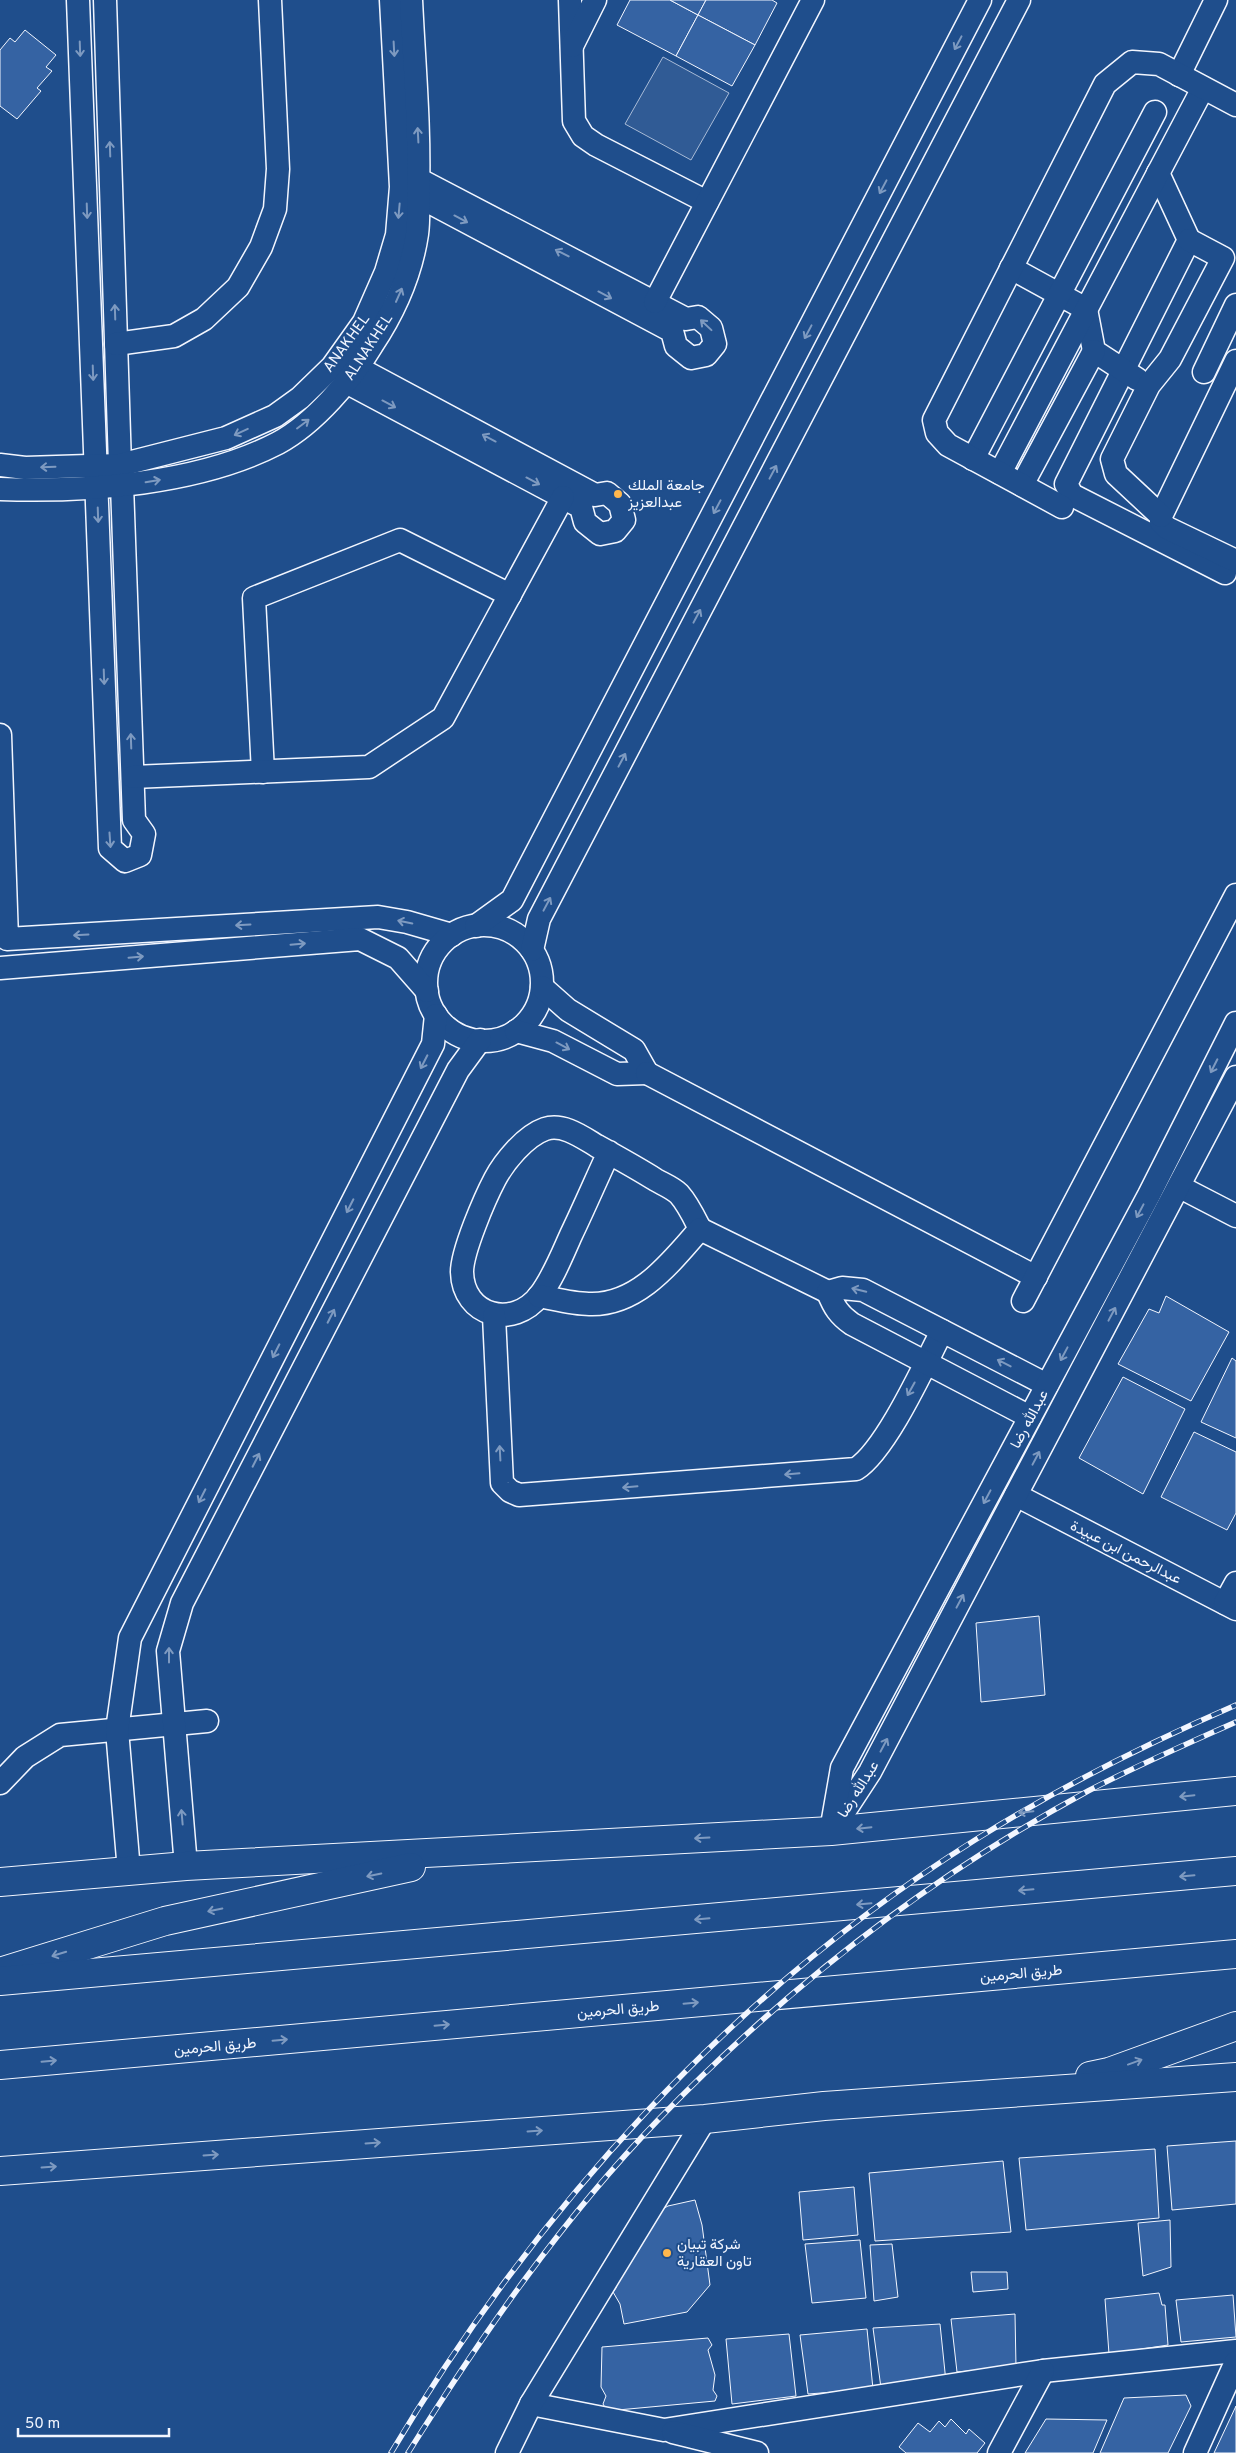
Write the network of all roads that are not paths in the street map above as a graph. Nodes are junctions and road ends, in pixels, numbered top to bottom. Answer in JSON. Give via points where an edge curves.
{"nodes":[{"id":1,"x":78,"y":0,"type":"edge"},
{"id":2,"x":105,"y":0,"type":"edge"},
{"id":3,"x":270,"y":0,"type":"edge"},
{"id":4,"x":391,"y":0,"type":"edge"},
{"id":5,"x":411,"y":0,"type":"edge"},
{"id":6,"x":570,"y":0,"type":"edge"},
{"id":7,"x":596,"y":0,"type":"edge"},
{"id":8,"x":813,"y":0,"type":"edge"},
{"id":9,"x":980,"y":0,"type":"edge"},
{"id":10,"x":1019,"y":0,"type":"edge"},
{"id":11,"x":1216,"y":0,"type":"edge"},
{"id":12,"x":570,"y":49,"type":"junction"},
{"id":13,"x":1179,"y":75,"type":"junction"},
{"id":14,"x":1203,"y":88,"type":"junction"},
{"id":15,"x":1234,"y":101,"type":"edge"},
{"id":16,"x":1155,"y":112,"type":"dead end"},
{"id":17,"x":1158,"y":173,"type":"junction"},
{"id":18,"x":418,"y":188,"type":"junction"},
{"id":19,"x":708,"y":202,"type":"junction"},
{"id":20,"x":1189,"y":240,"type":"junction"},
{"id":21,"x":1011,"y":268,"type":"junction"},
{"id":22,"x":1059,"y":294,"type":"junction"},
{"id":23,"x":655,"y":302,"type":"junction"},
{"id":24,"x":1236,"y":305,"type":"edge"},
{"id":25,"x":1086,"y":309,"type":"junction"},
{"id":26,"x":1228,"y":335,"type":"edge"},
{"id":27,"x":116,"y":344,"type":"junction"},
{"id":28,"x":1094,"y":351,"type":"junction"},
{"id":29,"x":1236,"y":361,"type":"edge"},
{"id":30,"x":1124,"y":372,"type":"junction"},
{"id":31,"x":352,"y":375,"type":"junction"},
{"id":32,"x":1149,"y":386,"type":"junction"},
{"id":33,"x":1086,"y":446,"type":"junction"},
{"id":34,"x":973,"y":459,"type":"junction"},
{"id":35,"x":1112,"y":459,"type":"junction"},
{"id":36,"x":0,"y":465,"type":"edge"},
{"id":37,"x":1000,"y":473,"type":"junction"},
{"id":38,"x":121,"y":475,"type":"junction"},
{"id":39,"x":97,"y":476,"type":"junction"},
{"id":40,"x":1022,"y":485,"type":"junction"},
{"id":41,"x":0,"y":489,"type":"edge"},
{"id":42,"x":563,"y":497,"type":"junction"},
{"id":43,"x":1062,"y":507,"type":"dead end"},
{"id":44,"x":1161,"y":516,"type":"junction"},
{"id":45,"x":1230,"y":567,"type":"edge"},
{"id":46,"x":510,"y":595,"type":"junction"},
{"id":47,"x":0,"y":736,"type":"edge"},
{"id":48,"x":263,"y":772,"type":"junction"},
{"id":49,"x":133,"y":777,"type":"junction"},
{"id":50,"x":1236,"y":895,"type":"edge"},
{"id":51,"x":476,"y":926,"type":"junction"},
{"id":52,"x":452,"y":935,"type":"junction"},
{"id":53,"x":532,"y":950,"type":"junction"},
{"id":54,"x":0,"y":968,"type":"edge"},
{"id":55,"x":542,"y":987,"type":"junction"},
{"id":56,"x":427,"y":991,"type":"junction"},
{"id":57,"x":436,"y":1015,"type":"junction"},
{"id":58,"x":1236,"y":1022,"type":"edge"},
{"id":59,"x":516,"y":1030,"type":"junction"},
{"id":60,"x":480,"y":1040,"type":"junction"},
{"id":61,"x":647,"y":1074,"type":"junction"},
{"id":62,"x":1236,"y":1077,"type":"edge"},
{"id":63,"x":609,"y":1152,"type":"junction"},
{"id":64,"x":1180,"y":1187,"type":"junction"},
{"id":65,"x":1236,"y":1216,"type":"edge"},
{"id":66,"x":700,"y":1229,"type":"junction"},
{"id":67,"x":1036,"y":1277,"type":"junction"},
{"id":68,"x":828,"y":1292,"type":"junction"},
{"id":69,"x":539,"y":1296,"type":"junction"},
{"id":70,"x":1023,"y":1301,"type":"dead end"},
{"id":71,"x":494,"y":1316,"type":"junction"},
{"id":72,"x":942,"y":1331,"type":"junction"},
{"id":73,"x":926,"y":1362,"type":"junction"},
{"id":74,"x":1047,"y":1385,"type":"junction"},
{"id":75,"x":1030,"y":1417,"type":"junction"},
{"id":76,"x":1016,"y":1495,"type":"junction"},
{"id":77,"x":1236,"y":1583,"type":"edge"},
{"id":78,"x":1231,"y":1606,"type":"edge"},
{"id":79,"x":207,"y":1721,"type":"dead end"},
{"id":80,"x":174,"y":1725,"type":"junction"},
{"id":81,"x":117,"y":1730,"type":"junction"},
{"id":82,"x":0,"y":1783,"type":"edge"},
{"id":83,"x":1236,"y":1791,"type":"edge"},
{"id":84,"x":831,"y":1831,"type":"junction"},
{"id":85,"x":490,"y":1849,"type":"junction"},
{"id":86,"x":186,"y":1866,"type":"junction"},
{"id":87,"x":129,"y":1871,"type":"junction"},
{"id":88,"x":1236,"y":1872,"type":"edge"},
{"id":89,"x":0,"y":1882,"type":"edge"},
{"id":90,"x":1236,"y":1954,"type":"edge"},
{"id":91,"x":0,"y":1972,"type":"edge"},
{"id":92,"x":0,"y":1981,"type":"edge"},
{"id":93,"x":1236,"y":2026,"type":"edge"},
{"id":94,"x":0,"y":2065,"type":"edge"},
{"id":95,"x":1236,"y":2077,"type":"edge"},
{"id":96,"x":1021,"y":2092,"type":"junction"},
{"id":97,"x":705,"y":2119,"type":"junction"},
{"id":98,"x":0,"y":2171,"type":"edge"},
{"id":99,"x":1236,"y":2351,"type":"edge"},
{"id":100,"x":1236,"y":2362,"type":"edge"},
{"id":101,"x":1043,"y":2371,"type":"junction"},
{"id":102,"x":531,"y":2404,"type":"junction"},
{"id":103,"x":660,"y":2429,"type":"junction"},
{"id":104,"x":507,"y":2453,"type":"edge"},
{"id":105,"x":757,"y":2453,"type":"edge"},
{"id":106,"x":998,"y":2453,"type":"edge"},
{"id":107,"x":1194,"y":2453,"type":"edge"}],
"edges":[{"from":1,"to":39,"type":"street","one_way":true},
{"from":27,"to":2,"type":"street","one_way":true},
{"from":3,"to":27,"type":"street","via":[[278,170],[276,209],[261,248],[238,287],[204,319],[174,336]]},
{"from":4,"to":38,"type":"street","name":"ANAKHEL","one_way":true,"via":[[401,187],[398,226],[386,272],[364,322],[332,367],[300,398],[275,416],[226,438]]},
{"from":18,"to":5,"type":"street","name":"ALNAKHEL","one_way":true},
{"from":6,"to":12,"type":"street"},
{"from":7,"to":12,"type":"street"},
{"from":8,"to":19,"type":"street"},
{"from":9,"to":51,"type":"street","one_way":true,"via":[[512,900]]},
{"from":53,"to":10,"type":"street","one_way":true,"via":[[539,919]]},
{"from":11,"to":13,"type":"street"},
{"from":12,"to":19,"type":"street","via":[[574,122],[583,136]]},
{"from":13,"to":14,"type":"street"},
{"from":13,"to":21,"type":"street","via":[[1159,64],[1132,62],[1105,84]]},
{"from":14,"to":15,"type":"street"},
{"from":14,"to":17,"type":"street"},
{"from":16,"to":22,"type":"street"},
{"from":17,"to":20,"type":"street"},
{"from":17,"to":25,"type":"street"},
{"from":23,"to":18,"type":"street","one_way":true},
{"from":18,"to":23,"type":"street","one_way":true,"via":[[672,331],[676,346],[691,358],[706,355],[715,344],[711,328],[698,318],[686,319]]},
{"from":31,"to":18,"type":"street","name":"ALNAKHEL","one_way":true,"via":[[387,322],[404,285],[417,234]]},
{"from":19,"to":23,"type":"street"},
{"from":20,"to":30,"type":"street"},
{"from":20,"to":32,"type":"street","via":[[1223,258],[1170,359]]},
{"from":21,"to":22,"type":"street"},
{"from":21,"to":34,"type":"street","via":[[934,420],[936,433],[948,445]]},
{"from":22,"to":25,"type":"street"},
{"from":22,"to":34,"type":"street"},
{"from":24,"to":26,"type":"street"},
{"from":25,"to":28,"type":"street"},
{"from":25,"to":37,"type":"street"},
{"from":26,"to":29,"type":"street","via":[[1204,372]]},
{"from":27,"to":38,"type":"street"},
{"from":28,"to":30,"type":"street"},
{"from":28,"to":40,"type":"street"},
{"from":29,"to":44,"type":"street"},
{"from":30,"to":32,"type":"street"},
{"from":30,"to":33,"type":"street"},
{"from":38,"to":31,"type":"street","name":"ALNAKHEL","one_way":true,"via":[[158,480],[228,464],[279,442],[321,410]]},
{"from":31,"to":42,"type":"street","one_way":true},
{"from":42,"to":31,"type":"street","one_way":true,"via":[[581,507],[585,522],[600,534],[615,531],[624,520],[620,504],[607,493],[595,495]]},
{"from":32,"to":35,"type":"street"},
{"from":33,"to":35,"type":"street"},
{"from":33,"to":45,"type":"street","via":[[1066,484],[1072,495]]},
{"from":34,"to":37,"type":"street"},
{"from":35,"to":44,"type":"street","via":[[1116,474]]},
{"from":39,"to":36,"type":"street","one_way":true},
{"from":37,"to":40,"type":"street"},
{"from":38,"to":39,"type":"street","name":"ALNAKHEL"},
{"from":49,"to":38,"type":"street","one_way":true},
{"from":39,"to":41,"type":"street","name":"ALNAKHEL","via":[[44,490]]},
{"from":39,"to":49,"type":"street","one_way":true,"via":[[110,848],[126,861],[140,855],[144,834],[134,820]]},
{"from":40,"to":43,"type":"street"},
{"from":42,"to":46,"type":"street"},
{"from":44,"to":45,"type":"street","via":[[1161,522],[1167,528]]},
{"from":46,"to":48,"type":"street","via":[[443,718],[369,767]]},
{"from":46,"to":48,"type":"street","via":[[400,540],[254,598]]},
{"from":52,"to":47,"type":"street","one_way":true,"via":[[408,922],[378,918],[7,939]]},
{"from":48,"to":49,"type":"street"},
{"from":50,"to":67,"type":"street"},
{"from":51,"to":52,"type":"street"},
{"from":51,"to":53,"type":"street","via":[[502,928],[514,933]]},
{"from":52,"to":56,"type":"street","via":[[438,948],[429,965]]},
{"from":53,"to":55,"type":"street","via":[[540,968]]},
{"from":54,"to":56,"type":"street","one_way":true,"via":[[360,939],[398,958]]},
{"from":55,"to":59,"type":"street","via":[[534,1012]]},
{"from":55,"to":61,"type":"street","via":[[568,1010],[634,1050]]},
{"from":56,"to":57,"type":"street"},
{"from":57,"to":60,"type":"street","via":[[455,1033]]},
{"from":57,"to":81,"type":"street","one_way":true,"via":[[433,1044],[130,1638]]},
{"from":58,"to":74,"type":"street","name":"عبدالله رضا","one_way":true},
{"from":59,"to":60,"type":"street","via":[[505,1037]]},
{"from":59,"to":61,"type":"street","one_way":true,"via":[[553,1041],[617,1074]]},
{"from":80,"to":60,"type":"street","one_way":true,"via":[[168,1651],[182,1603],[458,1070]]},
{"from":61,"to":67,"type":"street"},
{"from":62,"to":64,"type":"street","name":"عبدالله رضا"},
{"from":63,"to":66,"type":"street","via":[[677,1192]]},
{"from":63,"to":69,"type":"street","via":[[562,1257]]},
{"from":63,"to":71,"type":"street","via":[[575,1133],[558,1127],[545,1129],[518,1149],[495,1178],[470,1239],[462,1271],[466,1291],[478,1306]]},
{"from":64,"to":65,"type":"street"},
{"from":76,"to":64,"type":"street","name":"عبدالله رضا","one_way":true},
{"from":66,"to":68,"type":"street"},
{"from":66,"to":69,"type":"street","via":[[643,1288],[616,1300],[590,1304]]},
{"from":67,"to":70,"type":"street"},
{"from":72,"to":68,"type":"street","one_way":true,"via":[[863,1290],[842,1288]]},
{"from":68,"to":73,"type":"street","via":[[841,1316]]},
{"from":69,"to":71,"type":"street","via":[[509,1316]]},
{"from":73,"to":71,"type":"street","one_way":true,"via":[[880,1444],[868,1462],[856,1469],[520,1495],[502,1483]]},
{"from":72,"to":73,"type":"street"},
{"from":74,"to":72,"type":"street","one_way":true},
{"from":73,"to":75,"type":"street"},
{"from":74,"to":75,"type":"street","name":"عبدالله رضا"},
{"from":75,"to":84,"type":"street","name":"عبدالله رضا","one_way":true,"via":[[842,1768]]},
{"from":76,"to":78,"type":"street","name":"عبدالرحمن ابن عبيدة"},
{"from":84,"to":76,"type":"street","name":"عبدالله رضا","one_way":true,"via":[[870,1772]]},
{"from":77,"to":78,"type":"street"},
{"from":79,"to":80,"type":"street"},
{"from":80,"to":81,"type":"street"},
{"from":86,"to":80,"type":"street","one_way":true},
{"from":81,"to":82,"type":"street","via":[[60,1735],[25,1757]]},
{"from":81,"to":87,"type":"street"},
{"from":83,"to":84,"type":"main road","one_way":true},
{"from":84,"to":85,"type":"main road","one_way":true},
{"from":85,"to":86,"type":"main road"},
{"from":85,"to":91,"type":"main road","one_way":true,"via":[[165,1921]]},
{"from":86,"to":87,"type":"main road"},
{"from":87,"to":89,"type":"main road"},
{"from":88,"to":92,"type":"main road","one_way":true},
{"from":94,"to":90,"type":"main road","name":"طريق الحرمين","one_way":true},
{"from":96,"to":93,"type":"main road","one_way":true,"via":[[1109,2072]]},
{"from":95,"to":96,"type":"main road"},
{"from":96,"to":97,"type":"main road","via":[[824,2106]]},
{"from":98,"to":97,"type":"main road","one_way":true},
{"from":97,"to":102,"type":"street"},
{"from":99,"to":101,"type":"street"},
{"from":100,"to":107,"type":"street"},
{"from":101,"to":103,"type":"street"},
{"from":101,"to":106,"type":"street"},
{"from":102,"to":103,"type":"street"},
{"from":102,"to":104,"type":"street"},
{"from":103,"to":105,"type":"street"}]}
